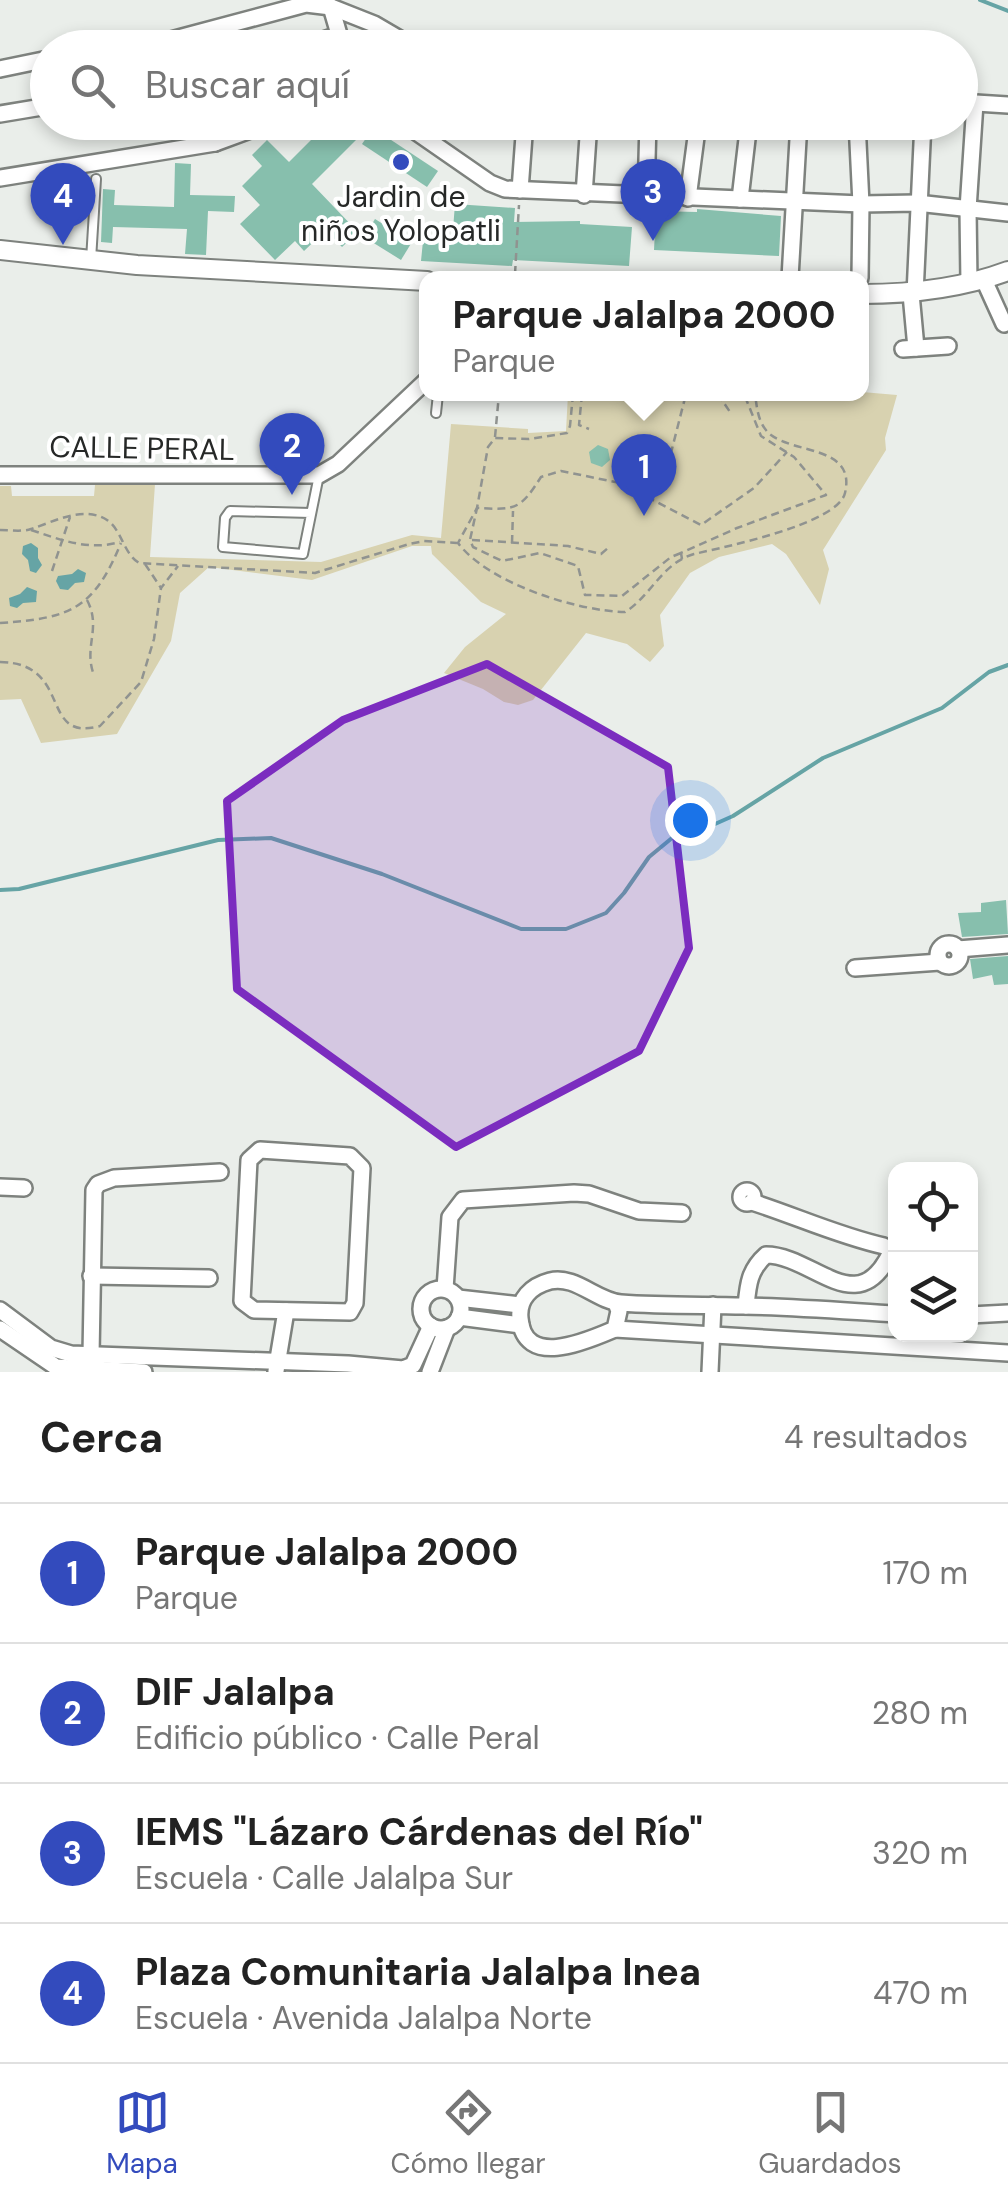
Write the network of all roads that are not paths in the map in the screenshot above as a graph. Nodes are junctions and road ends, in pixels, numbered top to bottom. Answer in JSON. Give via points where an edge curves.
{"nodes":[{"id":1,"x":331,"y":6,"type":"junction"},
{"id":2,"x":208,"y":30,"type":"edge"},
{"id":3,"x":338,"y":30,"type":"edge"},
{"id":4,"x":384,"y":30,"type":"edge"},
{"id":5,"x":30,"y":63,"type":"edge"},
{"id":6,"x":0,"y":69,"type":"edge"},
{"id":7,"x":978,"y":103,"type":"edge"},
{"id":8,"x":1008,"y":104,"type":"edge"},
{"id":9,"x":30,"y":109,"type":"edge"},
{"id":10,"x":0,"y":114,"type":"edge"},
{"id":11,"x":214,"y":140,"type":"edge"},
{"id":12,"x":225,"y":140,"type":"edge"},
{"id":13,"x":428,"y":140,"type":"edge"},
{"id":14,"x":524,"y":140,"type":"edge"},
{"id":15,"x":587,"y":140,"type":"edge"},
{"id":16,"x":648,"y":140,"type":"edge"},
{"id":17,"x":696,"y":140,"type":"edge"},
{"id":18,"x":747,"y":140,"type":"edge"},
{"id":19,"x":798,"y":140,"type":"edge"},
{"id":20,"x":859,"y":140,"type":"edge"},
{"id":21,"x":922,"y":140,"type":"edge"},
{"id":22,"x":968,"y":140,"type":"edge"},
{"id":23,"x":215,"y":144,"type":"junction"},
{"id":24,"x":0,"y":178,"type":"edge"},
{"id":25,"x":96,"y":179,"type":"dead end"},
{"id":26,"x":519,"y":194,"type":"junction"},
{"id":27,"x":584,"y":194,"type":"junction"},
{"id":28,"x":646,"y":197,"type":"junction"},
{"id":29,"x":688,"y":198,"type":"junction"},
{"id":30,"x":740,"y":200,"type":"junction"},
{"id":31,"x":795,"y":202,"type":"junction"},
{"id":32,"x":917,"y":203,"type":"junction"},
{"id":33,"x":861,"y":204,"type":"junction"},
{"id":34,"x":968,"y":209,"type":"junction"},
{"id":35,"x":1008,"y":212,"type":"edge"},
{"id":36,"x":0,"y":250,"type":"edge"},
{"id":37,"x":91,"y":260,"type":"junction"},
{"id":38,"x":790,"y":271,"type":"edge"},
{"id":39,"x":860,"y":271,"type":"edge"},
{"id":40,"x":1008,"y":271,"type":"edge"},
{"id":41,"x":419,"y":281,"type":"edge"},
{"id":42,"x":976,"y":282,"type":"junction"},
{"id":43,"x":869,"y":294,"type":"edge"},
{"id":44,"x":913,"y":294,"type":"junction"},
{"id":45,"x":1004,"y":324,"type":"dead end"},
{"id":46,"x":948,"y":346,"type":"dead end"},
{"id":47,"x":419,"y":387,"type":"edge"},
{"id":48,"x":437,"y":401,"type":"edge"},
{"id":49,"x":436,"y":413,"type":"dead end"},
{"id":50,"x":0,"y":475,"type":"edge"},
{"id":51,"x":318,"y":475,"type":"junction"},
{"id":52,"x":312,"y":513,"type":"junction"},
{"id":53,"x":1008,"y":945,"type":"edge"},
{"id":54,"x":855,"y":968,"type":"dead end"},
{"id":55,"x":220,"y":1172,"type":"dead end"},
{"id":56,"x":0,"y":1187,"type":"edge"},
{"id":57,"x":24,"y":1188,"type":"dead end"},
{"id":58,"x":752,"y":1202,"type":"dead end"},
{"id":59,"x":682,"y":1214,"type":"dead end"},
{"id":60,"x":888,"y":1247,"type":"edge"},
{"id":61,"x":890,"y":1252,"type":"edge"},
{"id":62,"x":91,"y":1276,"type":"junction"},
{"id":63,"x":209,"y":1278,"type":"dead end"},
{"id":64,"x":451,"y":1294,"type":"junction"},
{"id":65,"x":616,"y":1303,"type":"junction"},
{"id":66,"x":520,"y":1305,"type":"junction"},
{"id":67,"x":712,"y":1305,"type":"junction"},
{"id":68,"x":746,"y":1306,"type":"junction"},
{"id":69,"x":0,"y":1310,"type":"edge"},
{"id":70,"x":286,"y":1311,"type":"junction"},
{"id":71,"x":1008,"y":1313,"type":"edge"},
{"id":72,"x":888,"y":1314,"type":"edge"},
{"id":73,"x":978,"y":1315,"type":"edge"},
{"id":74,"x":446,"y":1324,"type":"junction"},
{"id":75,"x":520,"y":1325,"type":"junction"},
{"id":76,"x":0,"y":1329,"type":"edge"},
{"id":77,"x":615,"y":1330,"type":"junction"},
{"id":78,"x":713,"y":1334,"type":"junction"},
{"id":79,"x":1008,"y":1353,"type":"edge"},
{"id":80,"x":91,"y":1355,"type":"junction"},
{"id":81,"x":424,"y":1367,"type":"edge"},
{"id":82,"x":277,"y":1368,"type":"edge"},
{"id":83,"x":100,"y":1370,"type":"edge"},
{"id":84,"x":144,"y":1372,"type":"edge"},
{"id":85,"x":710,"y":1372,"type":"edge"}],
"edges":[{"from":1,"to":2,"type":"street","via":[[306,4]]},
{"from":1,"to":3,"type":"street"},
{"from":1,"to":4,"type":"street"},
{"from":5,"to":6,"type":"street"},
{"from":7,"to":8,"type":"street"},
{"from":9,"to":10,"type":"street"},
{"from":11,"to":23,"type":"street"},
{"from":12,"to":23,"type":"street"},
{"from":13,"to":26,"type":"street","via":[[490,183]]},
{"from":14,"to":26,"type":"street"},
{"from":15,"to":27,"type":"street"},
{"from":16,"to":28,"type":"street"},
{"from":17,"to":29,"type":"street"},
{"from":18,"to":30,"type":"street"},
{"from":19,"to":31,"type":"street"},
{"from":20,"to":33,"type":"street"},
{"from":21,"to":32,"type":"street"},
{"from":22,"to":34,"type":"street"},
{"from":23,"to":24,"type":"street"},
{"from":25,"to":37,"type":"lane"},
{"from":26,"to":27,"type":"street"},
{"from":27,"to":28,"type":"street"},
{"from":28,"to":29,"type":"street"},
{"from":29,"to":30,"type":"street"},
{"from":30,"to":31,"type":"street"},
{"from":31,"to":33,"type":"street"},
{"from":31,"to":38,"type":"street"},
{"from":32,"to":33,"type":"street"},
{"from":32,"to":34,"type":"street"},
{"from":32,"to":44,"type":"street"},
{"from":33,"to":39,"type":"street"},
{"from":34,"to":35,"type":"street"},
{"from":34,"to":42,"type":"street"},
{"from":36,"to":37,"type":"street"},
{"from":37,"to":41,"type":"street"},
{"from":40,"to":42,"type":"street"},
{"from":42,"to":44,"type":"street"},
{"from":42,"to":45,"type":"street"},
{"from":43,"to":44,"type":"street"},
{"from":44,"to":46,"type":"street","via":[[910,349]]},
{"from":47,"to":51,"type":"street"},
{"from":48,"to":49,"type":"lane"},
{"from":50,"to":51,"type":"street","name":"CALLE PERAL"},
{"from":51,"to":52,"type":"lane"},
{"from":52,"to":52,"type":"lane","via":[[230,511],[223,547],[303,554]]},
{"from":53,"to":54,"type":"street","via":[[958,948],[958,963],[947,966]]},
{"from":55,"to":62,"type":"street","via":[[98,1184]]},
{"from":56,"to":57,"type":"street"},
{"from":58,"to":60,"type":"street"},
{"from":59,"to":64,"type":"street","via":[[639,1211],[574,1192],[462,1200],[450,1218]]},
{"from":61,"to":68,"type":"street","via":[[882,1273],[867,1283],[844,1284],[766,1255],[755,1264]]},
{"from":62,"to":63,"type":"street"},
{"from":62,"to":80,"type":"street"},
{"from":64,"to":66,"type":"street"},
{"from":64,"to":74,"type":"street"},
{"from":64,"to":74,"type":"street","via":[[429,1292],[424,1298],[422,1314]]},
{"from":65,"to":66,"type":"street","via":[[552,1280],[525,1294]]},
{"from":65,"to":67,"type":"street"},
{"from":65,"to":77,"type":"street"},
{"from":66,"to":75,"type":"street"},
{"from":67,"to":68,"type":"street"},
{"from":67,"to":78,"type":"street"},
{"from":68,"to":72,"type":"street"},
{"from":69,"to":80,"type":"street","via":[[52,1348]]},
{"from":70,"to":70,"type":"street","via":[[346,1314],[353,1308],[362,1168],[350,1156],[260,1150],[249,1160],[242,1301],[254,1310]]},
{"from":70,"to":82,"type":"street"},
{"from":71,"to":73,"type":"street"},
{"from":74,"to":75,"type":"street"},
{"from":74,"to":81,"type":"street"},
{"from":75,"to":77,"type":"street","via":[[530,1338],[554,1348]]},
{"from":76,"to":83,"type":"street","via":[[56,1367]]},
{"from":77,"to":78,"type":"street"},
{"from":78,"to":79,"type":"street"},
{"from":78,"to":85,"type":"street"},
{"from":80,"to":82,"type":"street"},
{"from":80,"to":83,"type":"street"},
{"from":81,"to":82,"type":"street"},
{"from":83,"to":84,"type":"street"}]}
